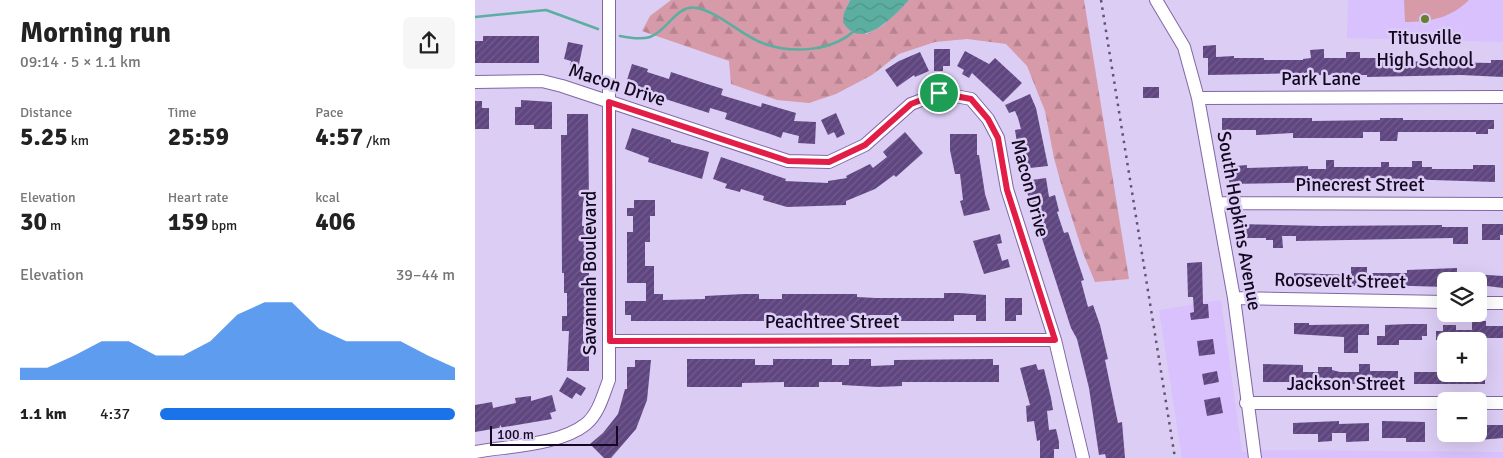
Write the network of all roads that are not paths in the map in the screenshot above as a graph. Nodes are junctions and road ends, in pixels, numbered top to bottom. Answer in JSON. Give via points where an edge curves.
{"nodes":[{"id":1,"x":609,"y":0,"type":"edge"},
{"id":2,"x":1156,"y":0,"type":"edge"},
{"id":3,"x":475,"y":82,"type":"edge"},
{"id":4,"x":1503,"y":97,"type":"edge"},
{"id":5,"x":1198,"y":98,"type":"junction"},
{"id":6,"x":609,"y":102,"type":"junction"},
{"id":7,"x":1218,"y":203,"type":"junction"},
{"id":8,"x":1503,"y":204,"type":"edge"},
{"id":9,"x":1234,"y":298,"type":"junction"},
{"id":10,"x":1437,"y":302,"type":"edge"},
{"id":11,"x":1487,"y":303,"type":"edge"},
{"id":12,"x":1503,"y":303,"type":"edge"},
{"id":13,"x":1055,"y":340,"type":"junction"},
{"id":14,"x":610,"y":341,"type":"junction"},
{"id":15,"x":1246,"y":403,"type":"junction"},
{"id":16,"x":1437,"y":403,"type":"edge"},
{"id":17,"x":1487,"y":403,"type":"edge"},
{"id":18,"x":1503,"y":404,"type":"edge"},
{"id":19,"x":475,"y":452,"type":"edge"},
{"id":20,"x":1083,"y":458,"type":"edge"},
{"id":21,"x":1255,"y":458,"type":"edge"}],
"edges":[{"from":1,"to":6,"type":"street","name":"Savannah Boulevard"},
{"from":2,"to":5,"type":"street","name":"South Hopkins Avenue","via":[[1184,47]]},
{"from":3,"to":6,"type":"street","name":"Macon Drive","via":[[542,81]]},
{"from":4,"to":5,"type":"street","name":"Park Lane"},
{"from":5,"to":7,"type":"street","name":"South Hopkins Avenue"},
{"from":6,"to":13,"type":"street","name":"Macon Drive","via":[[788,161],[829,162],[865,145],[911,104],[939,93],[971,99],[988,119],[998,138],[1007,190]]},
{"from":6,"to":14,"type":"street","name":"Savannah Boulevard"},
{"from":7,"to":8,"type":"street","name":"Pinecrest Street"},
{"from":7,"to":9,"type":"street","name":"South Hopkins Avenue"},
{"from":9,"to":10,"type":"street","name":"Roosevelt Street"},
{"from":9,"to":15,"type":"street","name":"South Hopkins Avenue"},
{"from":11,"to":12,"type":"street"},
{"from":13,"to":14,"type":"street","name":"Peachtree Street"},
{"from":13,"to":20,"type":"street","name":"Macon Drive"},
{"from":14,"to":19,"type":"street","name":"Savannah Boulevard","via":[[609,380],[600,406],[587,423],[566,437]]},
{"from":15,"to":16,"type":"street","name":"Jackson Street"},
{"from":15,"to":21,"type":"street","name":"South Hopkins Avenue"},
{"from":17,"to":18,"type":"street"}]}
